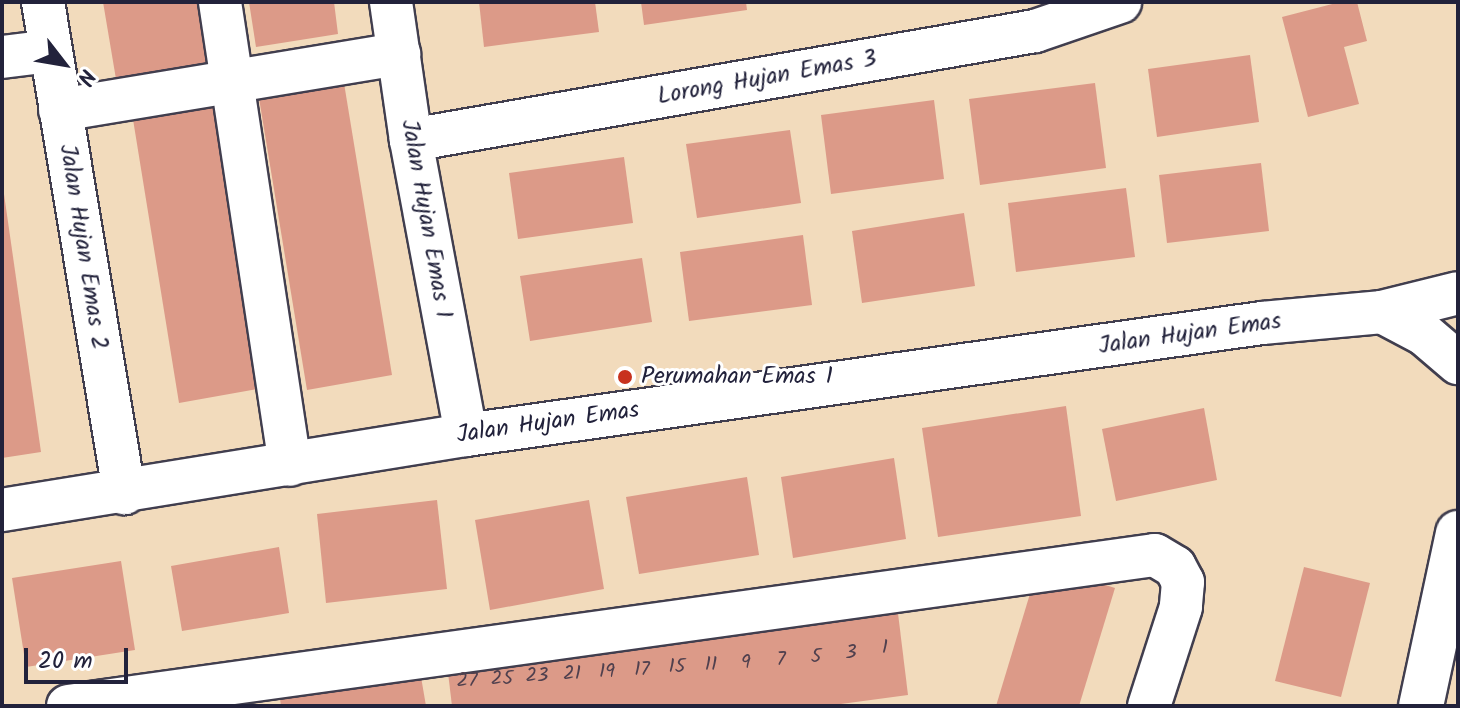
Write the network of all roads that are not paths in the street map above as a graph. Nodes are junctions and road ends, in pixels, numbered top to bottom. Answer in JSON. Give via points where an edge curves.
{"nodes":[{"id":1,"x":43,"y":2,"type":"edge"},
{"id":2,"x":220,"y":2,"type":"edge"},
{"id":3,"x":391,"y":2,"type":"edge"},
{"id":4,"x":1120,"y":2,"type":"edge"},
{"id":5,"x":51,"y":51,"type":"junction"},
{"id":6,"x":399,"y":54,"type":"junction"},
{"id":7,"x":2,"y":57,"type":"edge"},
{"id":8,"x":232,"y":82,"type":"junction"},
{"id":9,"x":60,"y":110,"type":"junction"},
{"id":10,"x":411,"y":140,"type":"junction"},
{"id":11,"x":1458,"y":293,"type":"edge"},
{"id":12,"x":1382,"y":312,"type":"junction"},
{"id":13,"x":1458,"y":363,"type":"edge"},
{"id":14,"x":466,"y":435,"type":"junction"},
{"id":15,"x":290,"y":465,"type":"junction"},
{"id":16,"x":124,"y":493,"type":"junction"},
{"id":17,"x":2,"y":510,"type":"edge"},
{"id":18,"x":1458,"y":533,"type":"edge"},
{"id":19,"x":68,"y":706,"type":"edge"},
{"id":20,"x":1149,"y":706,"type":"edge"},
{"id":21,"x":1421,"y":706,"type":"edge"}],
"edges":[{"from":1,"to":5,"type":"street","name":"Jalan Hujan Emas 2"},
{"from":2,"to":8,"type":"street"},
{"from":3,"to":6,"type":"street","name":"Jalan Hujan Emas 1"},
{"from":4,"to":10,"type":"street","name":"Lorong Hujan Emas 3","via":[[1035,31]]},
{"from":5,"to":7,"type":"street"},
{"from":5,"to":9,"type":"street","name":"Jalan Hujan Emas 2"},
{"from":6,"to":8,"type":"street"},
{"from":6,"to":10,"type":"street","name":"Jalan Hujan Emas 1"},
{"from":8,"to":9,"type":"street"},
{"from":8,"to":15,"type":"street"},
{"from":9,"to":16,"type":"street","name":"Jalan Hujan Emas 2"},
{"from":10,"to":14,"type":"street","name":"Jalan Hujan Emas 1"},
{"from":11,"to":12,"type":"street","name":"Jalan Hujan Emas"},
{"from":12,"to":13,"type":"street","via":[[1424,334]]},
{"from":12,"to":14,"type":"street","name":"Jalan Hujan Emas","via":[[1262,323]]},
{"from":14,"to":15,"type":"street","name":"Jalan Hujan Emas"},
{"from":15,"to":16,"type":"street","name":"Jalan Hujan Emas"},
{"from":16,"to":17,"type":"street","name":"Jalan Hujan Emas"},
{"from":18,"to":21,"type":"main road"},
{"from":19,"to":20,"type":"street","via":[[1155,555],[1175,567],[1183,582],[1181,607]]}]}
